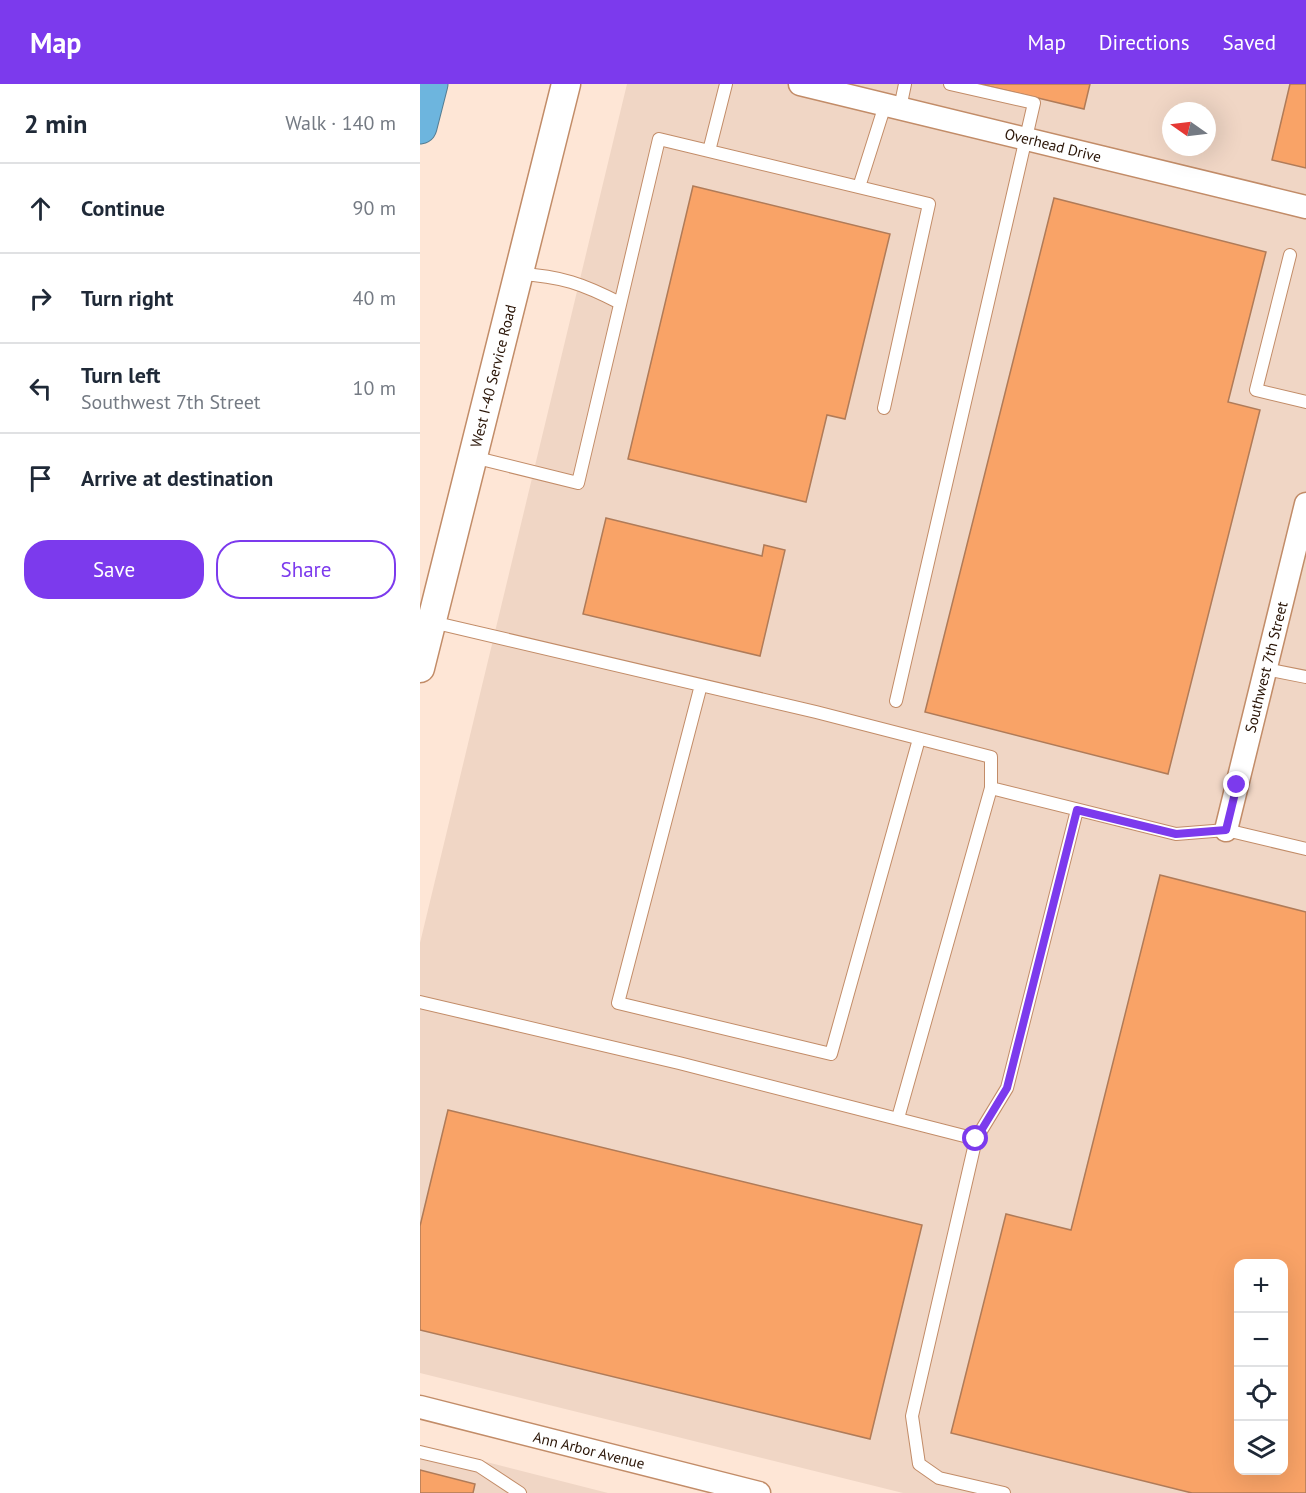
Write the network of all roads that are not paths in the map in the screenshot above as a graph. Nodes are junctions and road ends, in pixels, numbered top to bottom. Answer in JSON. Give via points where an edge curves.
{"nodes":[{"id":1,"x":431,"y":84,"type":"edge"},
{"id":2,"x":566,"y":84,"type":"edge"},
{"id":3,"x":726,"y":84,"type":"edge"},
{"id":4,"x":800,"y":84,"type":"edge"},
{"id":5,"x":905,"y":84,"type":"edge"},
{"id":6,"x":950,"y":84,"type":"edge"},
{"id":7,"x":892,"y":106,"type":"junction"},
{"id":8,"x":420,"y":127,"type":"edge"},
{"id":9,"x":1027,"y":139,"type":"junction"},
{"id":10,"x":709,"y":151,"type":"junction"},
{"id":11,"x":859,"y":187,"type":"junction"},
{"id":12,"x":1306,"y":207,"type":"edge"},
{"id":13,"x":1290,"y":255,"type":"dead end"},
{"id":14,"x":532,"y":275,"type":"junction"},
{"id":15,"x":620,"y":303,"type":"junction"},
{"id":16,"x":1306,"y":402,"type":"edge"},
{"id":17,"x":884,"y":408,"type":"dead end"},
{"id":18,"x":473,"y":457,"type":"junction"},
{"id":19,"x":1306,"y":504,"type":"edge"},
{"id":20,"x":432,"y":622,"type":"junction"},
{"id":21,"x":420,"y":668,"type":"edge"},
{"id":22,"x":1265,"y":669,"type":"junction"},
{"id":23,"x":1306,"y":677,"type":"edge"},
{"id":24,"x":701,"y":685,"type":"junction"},
{"id":25,"x":896,"y":701,"type":"dead end"},
{"id":26,"x":919,"y":739,"type":"junction"},
{"id":27,"x":991,"y":788,"type":"junction"},
{"id":28,"x":1077,"y":810,"type":"junction"},
{"id":29,"x":1226,"y":830,"type":"junction"},
{"id":30,"x":1306,"y":849,"type":"edge"},
{"id":31,"x":420,"y":1002,"type":"edge"},
{"id":32,"x":898,"y":1118,"type":"junction"},
{"id":33,"x":976,"y":1139,"type":"junction"},
{"id":34,"x":420,"y":1407,"type":"edge"},
{"id":35,"x":420,"y":1452,"type":"edge"},
{"id":36,"x":520,"y":1493,"type":"edge"},
{"id":37,"x":759,"y":1493,"type":"edge"},
{"id":38,"x":1004,"y":1493,"type":"edge"}],
"edges":[{"from":1,"to":8,"type":"highway"},
{"from":2,"to":14,"type":"street","name":"West I-40 Service Road"},
{"from":3,"to":10,"type":"lane"},
{"from":4,"to":7,"type":"street","name":"Overhead Drive"},
{"from":5,"to":7,"type":"lane"},
{"from":6,"to":9,"type":"lane","via":[[1034,103]]},
{"from":7,"to":9,"type":"street","name":"Overhead Drive"},
{"from":7,"to":11,"type":"lane"},
{"from":9,"to":12,"type":"street","name":"Overhead Drive"},
{"from":9,"to":25,"type":"lane"},
{"from":10,"to":11,"type":"lane"},
{"from":10,"to":15,"type":"lane","via":[[659,139]]},
{"from":11,"to":17,"type":"lane","via":[[929,204]]},
{"from":13,"to":16,"type":"lane","via":[[1256,390]]},
{"from":14,"to":15,"type":"lane","via":[[584,285]]},
{"from":14,"to":18,"type":"street","name":"West I-40 Service Road"},
{"from":15,"to":18,"type":"lane","via":[[578,483]]},
{"from":18,"to":20,"type":"street","name":"West I-40 Service Road"},
{"from":19,"to":22,"type":"street","name":"Southwest 7th Street"},
{"from":20,"to":21,"type":"street","name":"West I-40 Service Road"},
{"from":20,"to":24,"type":"lane"},
{"from":22,"to":23,"type":"lane"},
{"from":22,"to":29,"type":"street","name":"Southwest 7th Street"},
{"from":24,"to":26,"type":"lane"},
{"from":24,"to":26,"type":"lane","via":[[618,1004],[831,1054]]},
{"from":26,"to":27,"type":"lane","via":[[991,757]]},
{"from":27,"to":28,"type":"lane"},
{"from":27,"to":32,"type":"lane"},
{"from":28,"to":29,"type":"lane","via":[[1176,834]]},
{"from":28,"to":33,"type":"lane","via":[[1007,1088]]},
{"from":29,"to":30,"type":"lane"},
{"from":31,"to":32,"type":"lane"},
{"from":32,"to":33,"type":"lane"},
{"from":33,"to":38,"type":"lane","via":[[912,1416],[919,1464],[939,1478]]},
{"from":34,"to":37,"type":"street","name":"Ann Arbor Avenue"},
{"from":35,"to":36,"type":"lane","via":[[479,1466]]}]}
